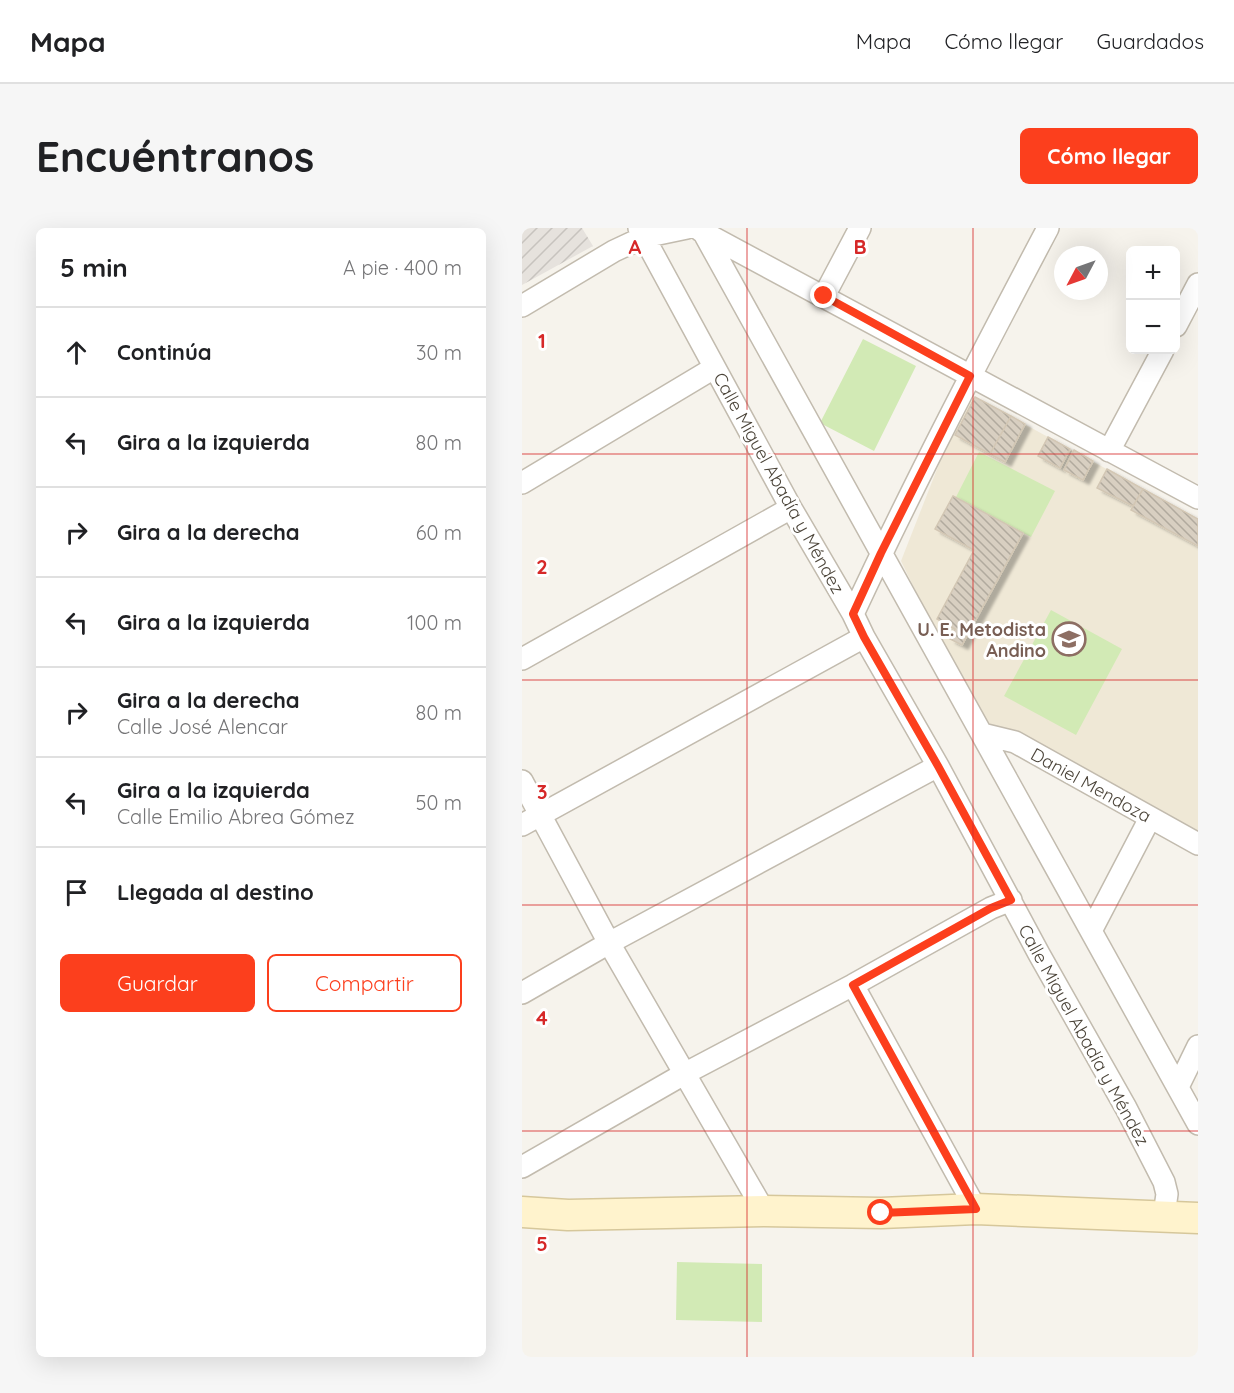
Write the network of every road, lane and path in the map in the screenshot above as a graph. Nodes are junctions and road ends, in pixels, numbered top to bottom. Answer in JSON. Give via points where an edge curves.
{"nodes":[{"id":1,"x":860,"y":228,"type":"edge"},
{"id":2,"x":1048,"y":228,"type":"edge"},
{"id":3,"x":695,"y":229,"type":"edge"},
{"id":4,"x":642,"y":232,"type":"edge"},
{"id":5,"x":824,"y":296,"type":"junction"},
{"id":6,"x":1195,"y":296,"type":"edge"},
{"id":7,"x":522,"y":306,"type":"edge"},
{"id":8,"x":1180,"y":320,"type":"edge"},
{"id":9,"x":1161,"y":354,"type":"edge"},
{"id":10,"x":714,"y":368,"type":"junction"},
{"id":11,"x":970,"y":376,"type":"junction"},
{"id":12,"x":1109,"y":451,"type":"junction"},
{"id":13,"x":522,"y":483,"type":"edge"},
{"id":14,"x":1198,"y":498,"type":"edge"},
{"id":15,"x":790,"y":508,"type":"junction"},
{"id":16,"x":881,"y":553,"type":"junction"},
{"id":17,"x":853,"y":614,"type":"junction"},
{"id":18,"x":864,"y":637,"type":"junction"},
{"id":19,"x":522,"y":659,"type":"edge"},
{"id":20,"x":982,"y":734,"type":"junction"},
{"id":21,"x":938,"y":766,"type":"junction"},
{"id":22,"x":522,"y":782,"type":"edge"},
{"id":23,"x":541,"y":814,"type":"junction"},
{"id":24,"x":1150,"y":818,"type":"junction"},
{"id":25,"x":522,"y":825,"type":"edge"},
{"id":26,"x":1198,"y":844,"type":"edge"},
{"id":27,"x":1011,"y":900,"type":"junction"},
{"id":28,"x":1091,"y":931,"type":"junction"},
{"id":29,"x":609,"y":943,"type":"junction"},
{"id":30,"x":853,"y":985,"type":"junction"},
{"id":31,"x":522,"y":993,"type":"edge"},
{"id":32,"x":1198,"y":1046,"type":"edge"},
{"id":33,"x":684,"y":1074,"type":"junction"},
{"id":34,"x":1178,"y":1087,"type":"junction"},
{"id":35,"x":1198,"y":1124,"type":"edge"},
{"id":36,"x":522,"y":1167,"type":"edge"},
{"id":37,"x":976,"y":1209,"type":"junction"},
{"id":38,"x":764,"y":1211,"type":"junction"},
{"id":39,"x":522,"y":1212,"type":"edge"},
{"id":40,"x":1164,"y":1215,"type":"junction"},
{"id":41,"x":1198,"y":1218,"type":"edge"}],
"edges":[{"from":1,"to":5,"type":"street"},
{"from":2,"to":11,"type":"street"},
{"from":3,"to":4,"type":"street"},
{"from":3,"to":5,"type":"street"},
{"from":3,"to":16,"type":"street"},
{"from":4,"to":7,"type":"street"},
{"from":4,"to":10,"type":"street","name":"Calle Miguel Abadía y Méndez"},
{"from":5,"to":11,"type":"street"},
{"from":6,"to":8,"type":"street"},
{"from":9,"to":12,"type":"street"},
{"from":10,"to":13,"type":"street"},
{"from":10,"to":15,"type":"street","name":"Calle Miguel Abadía y Méndez"},
{"from":11,"to":12,"type":"street"},
{"from":11,"to":16,"type":"street"},
{"from":12,"to":14,"type":"street"},
{"from":15,"to":17,"type":"street","name":"Calle Miguel Abadía y Méndez"},
{"from":15,"to":19,"type":"street"},
{"from":16,"to":17,"type":"street"},
{"from":16,"to":20,"type":"street"},
{"from":17,"to":18,"type":"street","name":"Calle Miguel Abadía y Méndez"},
{"from":18,"to":21,"type":"street","name":"Calle Miguel Abadía y Méndez"},
{"from":18,"to":23,"type":"street"},
{"from":20,"to":24,"type":"street","name":"Daniel Mendoza","via":[[1015,742]]},
{"from":20,"to":28,"type":"street"},
{"from":21,"to":27,"type":"street","name":"Calle Miguel Abadía y Méndez"},
{"from":21,"to":29,"type":"street"},
{"from":22,"to":23,"type":"street"},
{"from":23,"to":25,"type":"street"},
{"from":23,"to":29,"type":"street"},
{"from":24,"to":26,"type":"street","name":"Daniel Mendoza"},
{"from":24,"to":28,"type":"street"},
{"from":27,"to":30,"type":"street"},
{"from":27,"to":40,"type":"street","name":"Calle Miguel Abadía y Méndez","via":[[1164,1182]]},
{"from":28,"to":34,"type":"street"},
{"from":29,"to":31,"type":"street"},
{"from":29,"to":33,"type":"street"},
{"from":30,"to":33,"type":"street"},
{"from":30,"to":37,"type":"street"},
{"from":32,"to":34,"type":"street"},
{"from":33,"to":36,"type":"street"},
{"from":33,"to":38,"type":"street"},
{"from":34,"to":35,"type":"street"},
{"from":37,"to":38,"type":"main road","via":[[881,1213]]},
{"from":37,"to":40,"type":"main road"},
{"from":38,"to":39,"type":"main road","via":[[568,1215]]},
{"from":40,"to":41,"type":"main road"}]}
